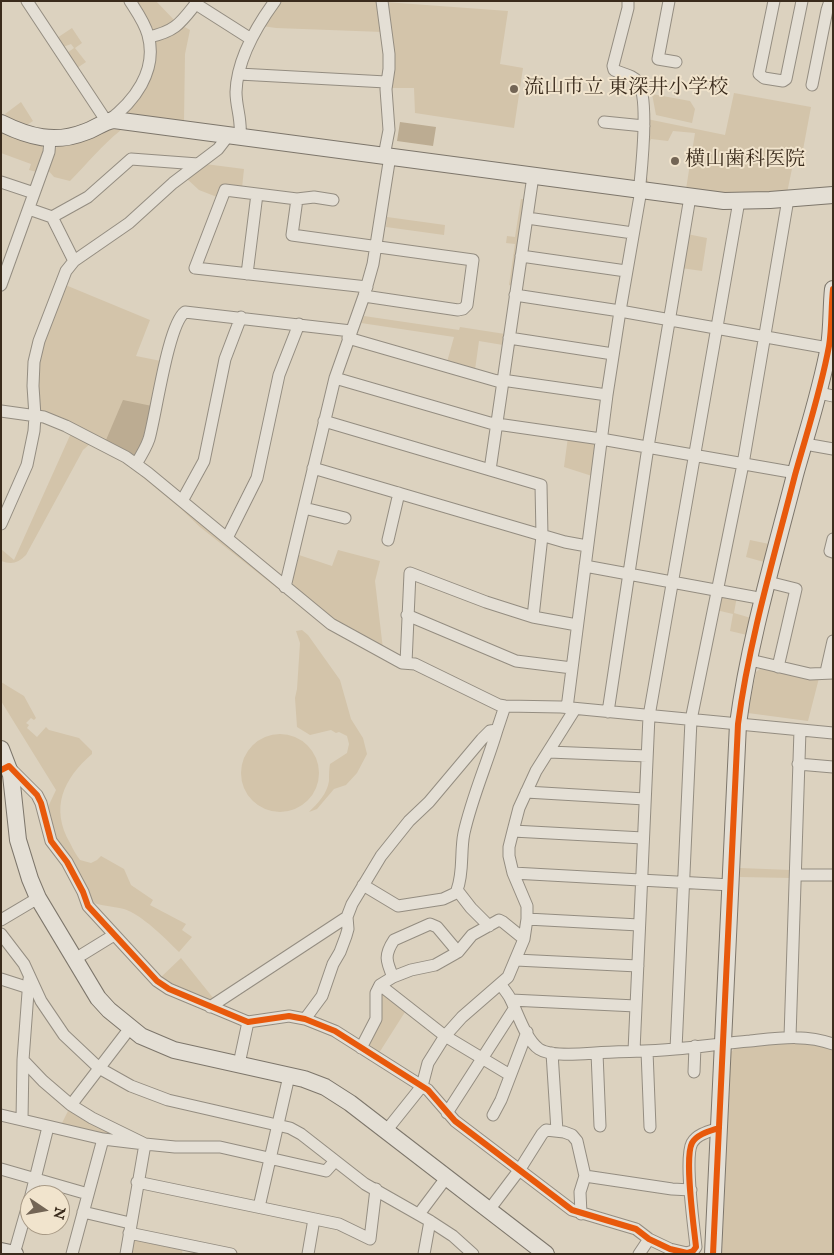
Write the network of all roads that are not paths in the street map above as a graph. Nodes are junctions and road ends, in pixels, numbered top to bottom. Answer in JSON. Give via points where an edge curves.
{"nodes":[{"id":1,"x":27,"y":1,"type":"edge"},
{"id":2,"x":130,"y":1,"type":"edge"},
{"id":3,"x":382,"y":1,"type":"edge"},
{"id":4,"x":628,"y":1,"type":"edge"},
{"id":5,"x":670,"y":1,"type":"edge"},
{"id":6,"x":774,"y":1,"type":"edge"},
{"id":7,"x":802,"y":1,"type":"edge"},
{"id":8,"x":830,"y":1,"type":"edge"},
{"id":9,"x":273,"y":2,"type":"edge"},
{"id":10,"x":197,"y":3,"type":"edge"},
{"id":11,"x":149,"y":37,"type":"junction"},
{"id":12,"x":251,"y":39,"type":"junction"},
{"id":13,"x":676,"y":62,"type":"dead end"},
{"id":14,"x":239,"y":74,"type":"junction"},
{"id":15,"x":386,"y":82,"type":"junction"},
{"id":16,"x":812,"y":85,"type":"dead end"},
{"id":17,"x":107,"y":122,"type":"junction"},
{"id":18,"x":604,"y":122,"type":"dead end"},
{"id":19,"x":1,"y":123,"type":"edge"},
{"id":20,"x":644,"y":126,"type":"junction"},
{"id":21,"x":234,"y":137,"type":"junction"},
{"id":22,"x":50,"y":139,"type":"junction"},
{"id":23,"x":387,"y":156,"type":"junction"},
{"id":24,"x":198,"y":164,"type":"junction"},
{"id":25,"x":533,"y":176,"type":"junction"},
{"id":26,"x":1,"y":182,"type":"edge"},
{"id":27,"x":641,"y":190,"type":"junction"},
{"id":28,"x":34,"y":193,"type":"junction"},
{"id":29,"x":257,"y":194,"type":"junction"},
{"id":30,"x":833,"y":195,"type":"edge"},
{"id":31,"x":690,"y":197,"type":"junction"},
{"id":32,"x":297,"y":199,"type":"junction"},
{"id":33,"x":788,"y":199,"type":"junction"},
{"id":34,"x":333,"y":200,"type":"dead end"},
{"id":35,"x":740,"y":201,"type":"junction"},
{"id":36,"x":29,"y":208,"type":"junction"},
{"id":37,"x":52,"y":217,"type":"junction"},
{"id":38,"x":527,"y":218,"type":"junction"},
{"id":39,"x":634,"y":233,"type":"junction"},
{"id":40,"x":377,"y":246,"type":"junction"},
{"id":41,"x":521,"y":256,"type":"junction"},
{"id":42,"x":74,"y":261,"type":"junction"},
{"id":43,"x":626,"y":271,"type":"junction"},
{"id":44,"x":247,"y":274,"type":"junction"},
{"id":45,"x":1,"y":285,"type":"edge"},
{"id":46,"x":833,"y":289,"type":"edge"},
{"id":47,"x":366,"y":292,"type":"junction"},
{"id":48,"x":515,"y":295,"type":"junction"},
{"id":49,"x":620,"y":311,"type":"junction"},
{"id":50,"x":241,"y":317,"type":"junction"},
{"id":51,"x":669,"y":320,"type":"junction"},
{"id":52,"x":299,"y":324,"type":"junction"},
{"id":53,"x":717,"y":328,"type":"junction"},
{"id":54,"x":350,"y":334,"type":"junction"},
{"id":55,"x":765,"y":337,"type":"junction"},
{"id":56,"x":509,"y":338,"type":"junction"},
{"id":57,"x":828,"y":348,"type":"junction"},
{"id":58,"x":613,"y":354,"type":"junction"},
{"id":59,"x":335,"y":378,"type":"junction"},
{"id":60,"x":502,"y":380,"type":"junction"},
{"id":61,"x":607,"y":395,"type":"junction"},
{"id":62,"x":826,"y":395,"type":"edge"},
{"id":63,"x":1,"y":411,"type":"edge"},
{"id":64,"x":35,"y":416,"type":"junction"},
{"id":65,"x":324,"y":421,"type":"junction"},
{"id":66,"x":496,"y":423,"type":"junction"},
{"id":67,"x":601,"y":439,"type":"junction"},
{"id":68,"x":805,"y":444,"type":"junction"},
{"id":69,"x":648,"y":447,"type":"junction"},
{"id":70,"x":833,"y":449,"type":"edge"},
{"id":71,"x":694,"y":456,"type":"junction"},
{"id":72,"x":136,"y":464,"type":"junction"},
{"id":73,"x":743,"y":464,"type":"junction"},
{"id":74,"x":314,"y":468,"type":"junction"},
{"id":75,"x":490,"y":470,"type":"junction"},
{"id":76,"x":796,"y":473,"type":"junction"},
{"id":77,"x":399,"y":493,"type":"junction"},
{"id":78,"x":182,"y":501,"type":"junction"},
{"id":79,"x":304,"y":508,"type":"junction"},
{"id":80,"x":344,"y":518,"type":"dead end"},
{"id":81,"x":1,"y":524,"type":"edge"},
{"id":82,"x":542,"y":536,"type":"junction"},
{"id":83,"x":227,"y":538,"type":"junction"},
{"id":84,"x":833,"y":539,"type":"edge"},
{"id":85,"x":388,"y":540,"type":"dead end"},
{"id":86,"x":587,"y":546,"type":"junction"},
{"id":87,"x":833,"y":552,"type":"edge"},
{"id":88,"x":585,"y":566,"type":"junction"},
{"id":89,"x":629,"y":574,"type":"junction"},
{"id":90,"x":672,"y":582,"type":"junction"},
{"id":91,"x":768,"y":582,"type":"junction"},
{"id":92,"x":285,"y":587,"type":"junction"},
{"id":93,"x":718,"y":590,"type":"junction"},
{"id":94,"x":764,"y":599,"type":"junction"},
{"id":95,"x":407,"y":614,"type":"junction"},
{"id":96,"x":533,"y":617,"type":"junction"},
{"id":97,"x":577,"y":625,"type":"junction"},
{"id":98,"x":833,"y":641,"type":"edge"},
{"id":99,"x":750,"y":660,"type":"junction"},
{"id":100,"x":406,"y":662,"type":"junction"},
{"id":101,"x":778,"y":667,"type":"junction"},
{"id":102,"x":572,"y":668,"type":"junction"},
{"id":103,"x":829,"y":672,"type":"edge"},
{"id":104,"x":505,"y":706,"type":"junction"},
{"id":105,"x":571,"y":708,"type":"junction"},
{"id":106,"x":608,"y":712,"type":"junction"},
{"id":107,"x":650,"y":716,"type":"junction"},
{"id":108,"x":691,"y":720,"type":"junction"},
{"id":109,"x":738,"y":724,"type":"junction"},
{"id":110,"x":498,"y":730,"type":"junction"},
{"id":111,"x":800,"y":730,"type":"junction"},
{"id":112,"x":833,"y":733,"type":"edge"},
{"id":113,"x":1,"y":749,"type":"edge"},
{"id":114,"x":548,"y":752,"type":"junction"},
{"id":115,"x":647,"y":756,"type":"junction"},
{"id":116,"x":798,"y":764,"type":"junction"},
{"id":117,"x":833,"y":767,"type":"edge"},
{"id":118,"x":5,"y":768,"type":"edge"},
{"id":119,"x":526,"y":792,"type":"junction"},
{"id":120,"x":645,"y":799,"type":"junction"},
{"id":121,"x":513,"y":831,"type":"junction"},
{"id":122,"x":643,"y":838,"type":"junction"},
{"id":123,"x":513,"y":873,"type":"junction"},
{"id":124,"x":796,"y":875,"type":"junction"},
{"id":125,"x":833,"y":875,"type":"edge"},
{"id":126,"x":641,"y":880,"type":"junction"},
{"id":127,"x":684,"y":882,"type":"junction"},
{"id":128,"x":730,"y":885,"type":"junction"},
{"id":129,"x":363,"y":886,"type":"junction"},
{"id":130,"x":458,"y":892,"type":"junction"},
{"id":131,"x":38,"y":898,"type":"junction"},
{"id":132,"x":347,"y":917,"type":"junction"},
{"id":133,"x":527,"y":919,"type":"junction"},
{"id":134,"x":1,"y":920,"type":"edge"},
{"id":135,"x":639,"y":925,"type":"junction"},
{"id":136,"x":489,"y":926,"type":"junction"},
{"id":137,"x":1,"y":934,"type":"edge"},
{"id":138,"x":114,"y":935,"type":"junction"},
{"id":139,"x":524,"y":939,"type":"junction"},
{"id":140,"x":458,"y":952,"type":"junction"},
{"id":141,"x":75,"y":959,"type":"junction"},
{"id":142,"x":516,"y":960,"type":"junction"},
{"id":143,"x":638,"y":966,"type":"junction"},
{"id":144,"x":393,"y":977,"type":"junction"},
{"id":145,"x":1,"y":979,"type":"edge"},
{"id":146,"x":29,"y":983,"type":"junction"},
{"id":147,"x":500,"y":984,"type":"junction"},
{"id":148,"x":380,"y":985,"type":"junction"},
{"id":149,"x":513,"y":1004,"type":"junction"},
{"id":150,"x":636,"y":1006,"type":"junction"},
{"id":151,"x":210,"y":1007,"type":"junction"},
{"id":152,"x":305,"y":1019,"type":"junction"},
{"id":153,"x":248,"y":1022,"type":"junction"},
{"id":154,"x":130,"y":1028,"type":"junction"},
{"id":155,"x":527,"y":1032,"type":"junction"},
{"id":156,"x":445,"y":1036,"type":"junction"},
{"id":157,"x":790,"y":1037,"type":"junction"},
{"id":158,"x":723,"y":1044,"type":"junction"},
{"id":159,"x":833,"y":1044,"type":"edge"},
{"id":160,"x":696,"y":1046,"type":"junction"},
{"id":161,"x":361,"y":1048,"type":"junction"},
{"id":162,"x":676,"y":1049,"type":"junction"},
{"id":163,"x":634,"y":1051,"type":"junction"},
{"id":164,"x":647,"y":1051,"type":"junction"},
{"id":165,"x":552,"y":1053,"type":"junction"},
{"id":166,"x":597,"y":1053,"type":"junction"},
{"id":167,"x":483,"y":1059,"type":"junction"},
{"id":168,"x":24,"y":1060,"type":"junction"},
{"id":169,"x":239,"y":1064,"type":"junction"},
{"id":170,"x":99,"y":1068,"type":"junction"},
{"id":171,"x":694,"y":1072,"type":"dead end"},
{"id":172,"x":288,"y":1076,"type":"junction"},
{"id":173,"x":510,"y":1076,"type":"junction"},
{"id":174,"x":422,"y":1086,"type":"junction"},
{"id":175,"x":71,"y":1105,"type":"junction"},
{"id":176,"x":447,"y":1113,"type":"junction"},
{"id":177,"x":1,"y":1115,"type":"edge"},
{"id":178,"x":493,"y":1115,"type":"dead end"},
{"id":179,"x":22,"y":1120,"type":"junction"},
{"id":180,"x":277,"y":1124,"type":"junction"},
{"id":181,"x":600,"y":1126,"type":"dead end"},
{"id":182,"x":48,"y":1127,"type":"junction"},
{"id":183,"x":650,"y":1127,"type":"dead end"},
{"id":184,"x":719,"y":1128,"type":"junction"},
{"id":185,"x":557,"y":1131,"type":"junction"},
{"id":186,"x":386,"y":1132,"type":"junction"},
{"id":187,"x":103,"y":1139,"type":"junction"},
{"id":188,"x":145,"y":1144,"type":"junction"},
{"id":189,"x":271,"y":1159,"type":"junction"},
{"id":190,"x":335,"y":1161,"type":"junction"},
{"id":191,"x":1,"y":1169,"type":"edge"},
{"id":192,"x":520,"y":1169,"type":"junction"},
{"id":193,"x":585,"y":1176,"type":"junction"},
{"id":194,"x":36,"y":1178,"type":"junction"},
{"id":195,"x":446,"y":1178,"type":"junction"},
{"id":196,"x":137,"y":1182,"type":"junction"},
{"id":197,"x":34,"y":1185,"type":"edge"},
{"id":198,"x":376,"y":1189,"type":"junction"},
{"id":199,"x":691,"y":1190,"type":"junction"},
{"id":200,"x":88,"y":1194,"type":"junction"},
{"id":201,"x":260,"y":1207,"type":"junction"},
{"id":202,"x":489,"y":1210,"type":"junction"},
{"id":203,"x":83,"y":1212,"type":"junction"},
{"id":204,"x":419,"y":1214,"type":"junction"},
{"id":205,"x":581,"y":1214,"type":"junction"},
{"id":206,"x":314,"y":1219,"type":"junction"},
{"id":207,"x":430,"y":1221,"type":"junction"},
{"id":208,"x":130,"y":1228,"type":"junction"},
{"id":209,"x":20,"y":1232,"type":"edge"},
{"id":210,"x":649,"y":1240,"type":"junction"},
{"id":211,"x":1,"y":1251,"type":"edge"},
{"id":212,"x":14,"y":1254,"type":"edge"},
{"id":213,"x":72,"y":1254,"type":"edge"},
{"id":214,"x":126,"y":1254,"type":"edge"},
{"id":215,"x":231,"y":1254,"type":"edge"},
{"id":216,"x":308,"y":1254,"type":"edge"},
{"id":217,"x":424,"y":1254,"type":"edge"},
{"id":218,"x":472,"y":1254,"type":"edge"},
{"id":219,"x":546,"y":1254,"type":"edge"},
{"id":220,"x":639,"y":1254,"type":"edge"},
{"id":221,"x":713,"y":1254,"type":"edge"}],
"edges":[{"from":1,"to":17,"type":"street"},
{"from":2,"to":11,"type":"street"},
{"from":3,"to":15,"type":"street","via":[[389,54]]},
{"from":4,"to":20,"type":"street","via":[[613,66],[614,70],[638,82],[643,94]]},
{"from":5,"to":13,"type":"street","via":[[658,59]]},
{"from":6,"to":7,"type":"street","via":[[759,74],[782,81],[786,79]]},
{"from":8,"to":16,"type":"street"},
{"from":9,"to":12,"type":"street"},
{"from":10,"to":11,"type":"street","via":[[173,29]]},
{"from":10,"to":12,"type":"street"},
{"from":11,"to":17,"type":"street","via":[[149,62],[142,84],[128,104]]},
{"from":12,"to":14,"type":"street"},
{"from":14,"to":15,"type":"street"},
{"from":14,"to":21,"type":"street","via":[[236,93],[241,124]]},
{"from":15,"to":23,"type":"street"},
{"from":17,"to":21,"type":"street","via":[[114,120]]},
{"from":17,"to":22,"type":"street","via":[[82,134]]},
{"from":18,"to":20,"type":"street"},
{"from":19,"to":22,"type":"street","via":[[27,135]]},
{"from":20,"to":27,"type":"street"},
{"from":21,"to":23,"type":"street"},
{"from":21,"to":24,"type":"street"},
{"from":22,"to":28,"type":"street","via":[[49,152]]},
{"from":23,"to":25,"type":"street"},
{"from":23,"to":40,"type":"street"},
{"from":24,"to":37,"type":"street","via":[[132,159],[88,197]]},
{"from":24,"to":42,"type":"street","via":[[119,232]]},
{"from":25,"to":27,"type":"street"},
{"from":25,"to":38,"type":"street"},
{"from":26,"to":28,"type":"street"},
{"from":27,"to":31,"type":"street"},
{"from":27,"to":39,"type":"street"},
{"from":28,"to":36,"type":"street"},
{"from":29,"to":32,"type":"street"},
{"from":29,"to":44,"type":"street"},
{"from":29,"to":44,"type":"street","via":[[225,190],[195,268]]},
{"from":30,"to":33,"type":"street"},
{"from":31,"to":35,"type":"street"},
{"from":31,"to":51,"type":"street"},
{"from":32,"to":34,"type":"street"},
{"from":32,"to":40,"type":"street","via":[[292,235]]},
{"from":33,"to":35,"type":"street"},
{"from":33,"to":55,"type":"street"},
{"from":35,"to":53,"type":"street"},
{"from":36,"to":37,"type":"street"},
{"from":36,"to":45,"type":"street"},
{"from":37,"to":42,"type":"street"},
{"from":38,"to":39,"type":"street"},
{"from":38,"to":41,"type":"street"},
{"from":39,"to":43,"type":"street"},
{"from":40,"to":47,"type":"street"},
{"from":40,"to":47,"type":"street","via":[[473,260],[467,305],[464,310],[458,310]]},
{"from":41,"to":43,"type":"street"},
{"from":41,"to":48,"type":"street"},
{"from":42,"to":64,"type":"street","via":[[62,279],[37,349],[32,375]]},
{"from":43,"to":49,"type":"street"},
{"from":44,"to":47,"type":"street"},
{"from":46,"to":57,"type":"street"},
{"from":47,"to":54,"type":"street"},
{"from":48,"to":49,"type":"street"},
{"from":48,"to":56,"type":"street"},
{"from":49,"to":51,"type":"street"},
{"from":49,"to":58,"type":"street"},
{"from":50,"to":52,"type":"street"},
{"from":50,"to":72,"type":"street","via":[[187,311],[180,316],[170,343],[148,440]]},
{"from":50,"to":78,"type":"street","via":[[225,360],[204,461]]},
{"from":51,"to":53,"type":"street"},
{"from":51,"to":69,"type":"street"},
{"from":52,"to":54,"type":"street"},
{"from":52,"to":83,"type":"street","via":[[279,375],[257,478]]},
{"from":53,"to":55,"type":"street"},
{"from":53,"to":71,"type":"street"},
{"from":54,"to":59,"type":"street"},
{"from":54,"to":60,"type":"street"},
{"from":55,"to":57,"type":"street"},
{"from":55,"to":73,"type":"street"},
{"from":56,"to":58,"type":"street"},
{"from":56,"to":60,"type":"street"},
{"from":57,"to":62,"type":"street"},
{"from":58,"to":61,"type":"street"},
{"from":59,"to":65,"type":"street"},
{"from":59,"to":66,"type":"street"},
{"from":60,"to":61,"type":"street"},
{"from":60,"to":66,"type":"street"},
{"from":61,"to":67,"type":"street"},
{"from":62,"to":68,"type":"street"},
{"from":63,"to":64,"type":"street"},
{"from":64,"to":72,"type":"street","via":[[77,430]]},
{"from":64,"to":81,"type":"street","via":[[27,464]]},
{"from":65,"to":74,"type":"street"},
{"from":65,"to":75,"type":"street"},
{"from":66,"to":67,"type":"street"},
{"from":66,"to":75,"type":"street"},
{"from":67,"to":69,"type":"street"},
{"from":67,"to":86,"type":"street"},
{"from":68,"to":70,"type":"street"},
{"from":68,"to":76,"type":"street"},
{"from":69,"to":71,"type":"street"},
{"from":69,"to":89,"type":"street"},
{"from":71,"to":73,"type":"street"},
{"from":71,"to":90,"type":"street"},
{"from":72,"to":78,"type":"street"},
{"from":73,"to":76,"type":"street"},
{"from":73,"to":93,"type":"street"},
{"from":74,"to":77,"type":"street"},
{"from":74,"to":79,"type":"street"},
{"from":75,"to":82,"type":"street","via":[[541,485]]},
{"from":76,"to":91,"type":"street"},
{"from":77,"to":82,"type":"street"},
{"from":77,"to":85,"type":"street"},
{"from":78,"to":83,"type":"street"},
{"from":79,"to":80,"type":"street"},
{"from":79,"to":92,"type":"street"},
{"from":82,"to":86,"type":"street"},
{"from":82,"to":96,"type":"street"},
{"from":83,"to":92,"type":"street"},
{"from":84,"to":87,"type":"street","via":[[830,551]]},
{"from":86,"to":88,"type":"street"},
{"from":88,"to":89,"type":"street"},
{"from":88,"to":97,"type":"street"},
{"from":89,"to":90,"type":"street"},
{"from":89,"to":106,"type":"street"},
{"from":90,"to":93,"type":"street"},
{"from":90,"to":107,"type":"street"},
{"from":91,"to":94,"type":"street"},
{"from":91,"to":101,"type":"street","via":[[796,588]]},
{"from":92,"to":100,"type":"street","via":[[331,624],[402,663]]},
{"from":93,"to":94,"type":"street"},
{"from":93,"to":108,"type":"street"},
{"from":94,"to":99,"type":"street"},
{"from":95,"to":96,"type":"street","via":[[410,573]]},
{"from":95,"to":100,"type":"street"},
{"from":95,"to":102,"type":"street","via":[[516,661]]},
{"from":96,"to":97,"type":"street"},
{"from":97,"to":102,"type":"street"},
{"from":98,"to":103,"type":"street"},
{"from":99,"to":101,"type":"street"},
{"from":99,"to":109,"type":"street"},
{"from":100,"to":104,"type":"street"},
{"from":101,"to":103,"type":"street","via":[[810,674]]},
{"from":102,"to":105,"type":"street"},
{"from":104,"to":105,"type":"street"},
{"from":104,"to":110,"type":"street"},
{"from":105,"to":106,"type":"street"},
{"from":105,"to":114,"type":"street"},
{"from":106,"to":107,"type":"street"},
{"from":107,"to":108,"type":"street"},
{"from":107,"to":115,"type":"street"},
{"from":108,"to":109,"type":"street"},
{"from":108,"to":127,"type":"street"},
{"from":109,"to":111,"type":"street"},
{"from":109,"to":128,"type":"street"},
{"from":110,"to":129,"type":"street","via":[[490,731],[482,739],[409,821],[381,856]]},
{"from":110,"to":130,"type":"street","via":[[469,812]]},
{"from":111,"to":112,"type":"street"},
{"from":111,"to":116,"type":"street"},
{"from":113,"to":118,"type":"street"},
{"from":114,"to":115,"type":"street"},
{"from":114,"to":119,"type":"street"},
{"from":115,"to":120,"type":"street"},
{"from":116,"to":117,"type":"street"},
{"from":116,"to":124,"type":"street"},
{"from":118,"to":131,"type":"street","via":[[20,851]]},
{"from":118,"to":138,"type":"street","via":[[36,795],[51,841],[67,862],[88,906]]},
{"from":119,"to":120,"type":"street"},
{"from":119,"to":121,"type":"street"},
{"from":120,"to":122,"type":"street"},
{"from":121,"to":122,"type":"street"},
{"from":121,"to":123,"type":"street","via":[[509,847]]},
{"from":122,"to":126,"type":"street"},
{"from":123,"to":126,"type":"street"},
{"from":123,"to":133,"type":"street","via":[[525,901]]},
{"from":124,"to":125,"type":"street"},
{"from":124,"to":157,"type":"street"},
{"from":126,"to":127,"type":"street"},
{"from":126,"to":135,"type":"street"},
{"from":127,"to":128,"type":"street"},
{"from":127,"to":162,"type":"street"},
{"from":128,"to":158,"type":"street"},
{"from":129,"to":130,"type":"street","via":[[398,906],[443,899]]},
{"from":129,"to":132,"type":"street"},
{"from":130,"to":136,"type":"street"},
{"from":131,"to":134,"type":"street"},
{"from":131,"to":141,"type":"street"},
{"from":132,"to":151,"type":"street"},
{"from":132,"to":152,"type":"street","via":[[348,929],[322,996]]},
{"from":133,"to":135,"type":"street"},
{"from":133,"to":139,"type":"street"},
{"from":135,"to":143,"type":"street"},
{"from":136,"to":139,"type":"street","via":[[498,920],[504,922]]},
{"from":136,"to":140,"type":"street","via":[[472,935]]},
{"from":137,"to":146,"type":"street","via":[[24,964]]},
{"from":138,"to":141,"type":"street"},
{"from":138,"to":151,"type":"street","via":[[157,981]]},
{"from":139,"to":142,"type":"street"},
{"from":140,"to":144,"type":"street","via":[[436,965]]},
{"from":140,"to":144,"type":"street","via":[[437,927],[430,924],[394,940],[386,957]]},
{"from":141,"to":154,"type":"street","via":[[98,998]]},
{"from":142,"to":143,"type":"street"},
{"from":142,"to":147,"type":"street","via":[[508,977]]},
{"from":143,"to":150,"type":"street"},
{"from":144,"to":148,"type":"street"},
{"from":145,"to":146,"type":"street"},
{"from":146,"to":168,"type":"street"},
{"from":146,"to":170,"type":"street","via":[[64,1034]]},
{"from":147,"to":149,"type":"street"},
{"from":147,"to":156,"type":"street"},
{"from":148,"to":156,"type":"street"},
{"from":148,"to":161,"type":"street","via":[[376,992],[376,1020]]},
{"from":149,"to":150,"type":"street"},
{"from":149,"to":155,"type":"street"},
{"from":149,"to":167,"type":"street"},
{"from":150,"to":163,"type":"street"},
{"from":151,"to":153,"type":"street"},
{"from":152,"to":153,"type":"street","via":[[284,1016]]},
{"from":152,"to":161,"type":"street","via":[[335,1031]]},
{"from":153,"to":169,"type":"street"},
{"from":154,"to":169,"type":"street","via":[[174,1050]]},
{"from":154,"to":170,"type":"street"},
{"from":155,"to":165,"type":"street","via":[[539,1050]]},
{"from":155,"to":173,"type":"street"},
{"from":156,"to":167,"type":"street"},
{"from":156,"to":174,"type":"street","via":[[428,1063]]},
{"from":157,"to":158,"type":"street"},
{"from":157,"to":159,"type":"street"},
{"from":158,"to":160,"type":"street"},
{"from":158,"to":184,"type":"street"},
{"from":160,"to":162,"type":"street"},
{"from":160,"to":171,"type":"street"},
{"from":161,"to":174,"type":"street"},
{"from":162,"to":164,"type":"street"},
{"from":163,"to":164,"type":"street"},
{"from":163,"to":166,"type":"street"},
{"from":164,"to":183,"type":"street"},
{"from":165,"to":166,"type":"street"},
{"from":165,"to":185,"type":"street"},
{"from":166,"to":181,"type":"street"},
{"from":167,"to":173,"type":"street"},
{"from":167,"to":176,"type":"street"},
{"from":168,"to":175,"type":"street","via":[[42,1081]]},
{"from":168,"to":179,"type":"street"},
{"from":169,"to":172,"type":"street"},
{"from":170,"to":175,"type":"street"},
{"from":170,"to":180,"type":"street","via":[[131,1086],[168,1100]]},
{"from":172,"to":180,"type":"street"},
{"from":172,"to":186,"type":"street","via":[[317,1083],[338,1094]]},
{"from":173,"to":178,"type":"street"},
{"from":174,"to":176,"type":"street"},
{"from":174,"to":186,"type":"street"},
{"from":175,"to":188,"type":"street"},
{"from":176,"to":192,"type":"street"},
{"from":177,"to":179,"type":"street"},
{"from":179,"to":182,"type":"street"},
{"from":180,"to":189,"type":"street"},
{"from":180,"to":190,"type":"street","via":[[301,1134]]},
{"from":182,"to":187,"type":"street"},
{"from":182,"to":194,"type":"street"},
{"from":184,"to":199,"type":"street","via":[[693,1141],[690,1150]]},
{"from":184,"to":221,"type":"street"},
{"from":185,"to":192,"type":"street","via":[[546,1130],[542,1134]]},
{"from":185,"to":193,"type":"street","via":[[572,1135],[577,1141]]},
{"from":186,"to":195,"type":"street"},
{"from":187,"to":188,"type":"street"},
{"from":187,"to":200,"type":"street"},
{"from":188,"to":189,"type":"street","via":[[220,1147]]},
{"from":188,"to":196,"type":"street"},
{"from":189,"to":190,"type":"street","via":[[326,1171]]},
{"from":189,"to":201,"type":"street"},
{"from":190,"to":198,"type":"street"},
{"from":191,"to":194,"type":"street"},
{"from":192,"to":202,"type":"street"},
{"from":192,"to":205,"type":"street"},
{"from":193,"to":199,"type":"street"},
{"from":193,"to":205,"type":"street","via":[[580,1192]]},
{"from":194,"to":197,"type":"street"},
{"from":194,"to":200,"type":"street"},
{"from":195,"to":202,"type":"street"},
{"from":195,"to":204,"type":"street"},
{"from":196,"to":201,"type":"street"},
{"from":196,"to":208,"type":"street"},
{"from":198,"to":204,"type":"street"},
{"from":198,"to":206,"type":"street","via":[[370,1239],[339,1224]]},
{"from":199,"to":210,"type":"street","via":[[696,1246],[693,1251],[687,1253],[670,1249]]},
{"from":200,"to":203,"type":"street"},
{"from":201,"to":206,"type":"street"},
{"from":202,"to":219,"type":"street"},
{"from":203,"to":208,"type":"street"},
{"from":203,"to":213,"type":"street"},
{"from":204,"to":207,"type":"street"},
{"from":205,"to":210,"type":"street","via":[[636,1229]]},
{"from":206,"to":216,"type":"street"},
{"from":207,"to":217,"type":"street"},
{"from":207,"to":218,"type":"street"},
{"from":208,"to":214,"type":"street"},
{"from":208,"to":215,"type":"street"},
{"from":209,"to":212,"type":"street"},
{"from":210,"to":220,"type":"street"},
{"from":211,"to":212,"type":"street"}]}
